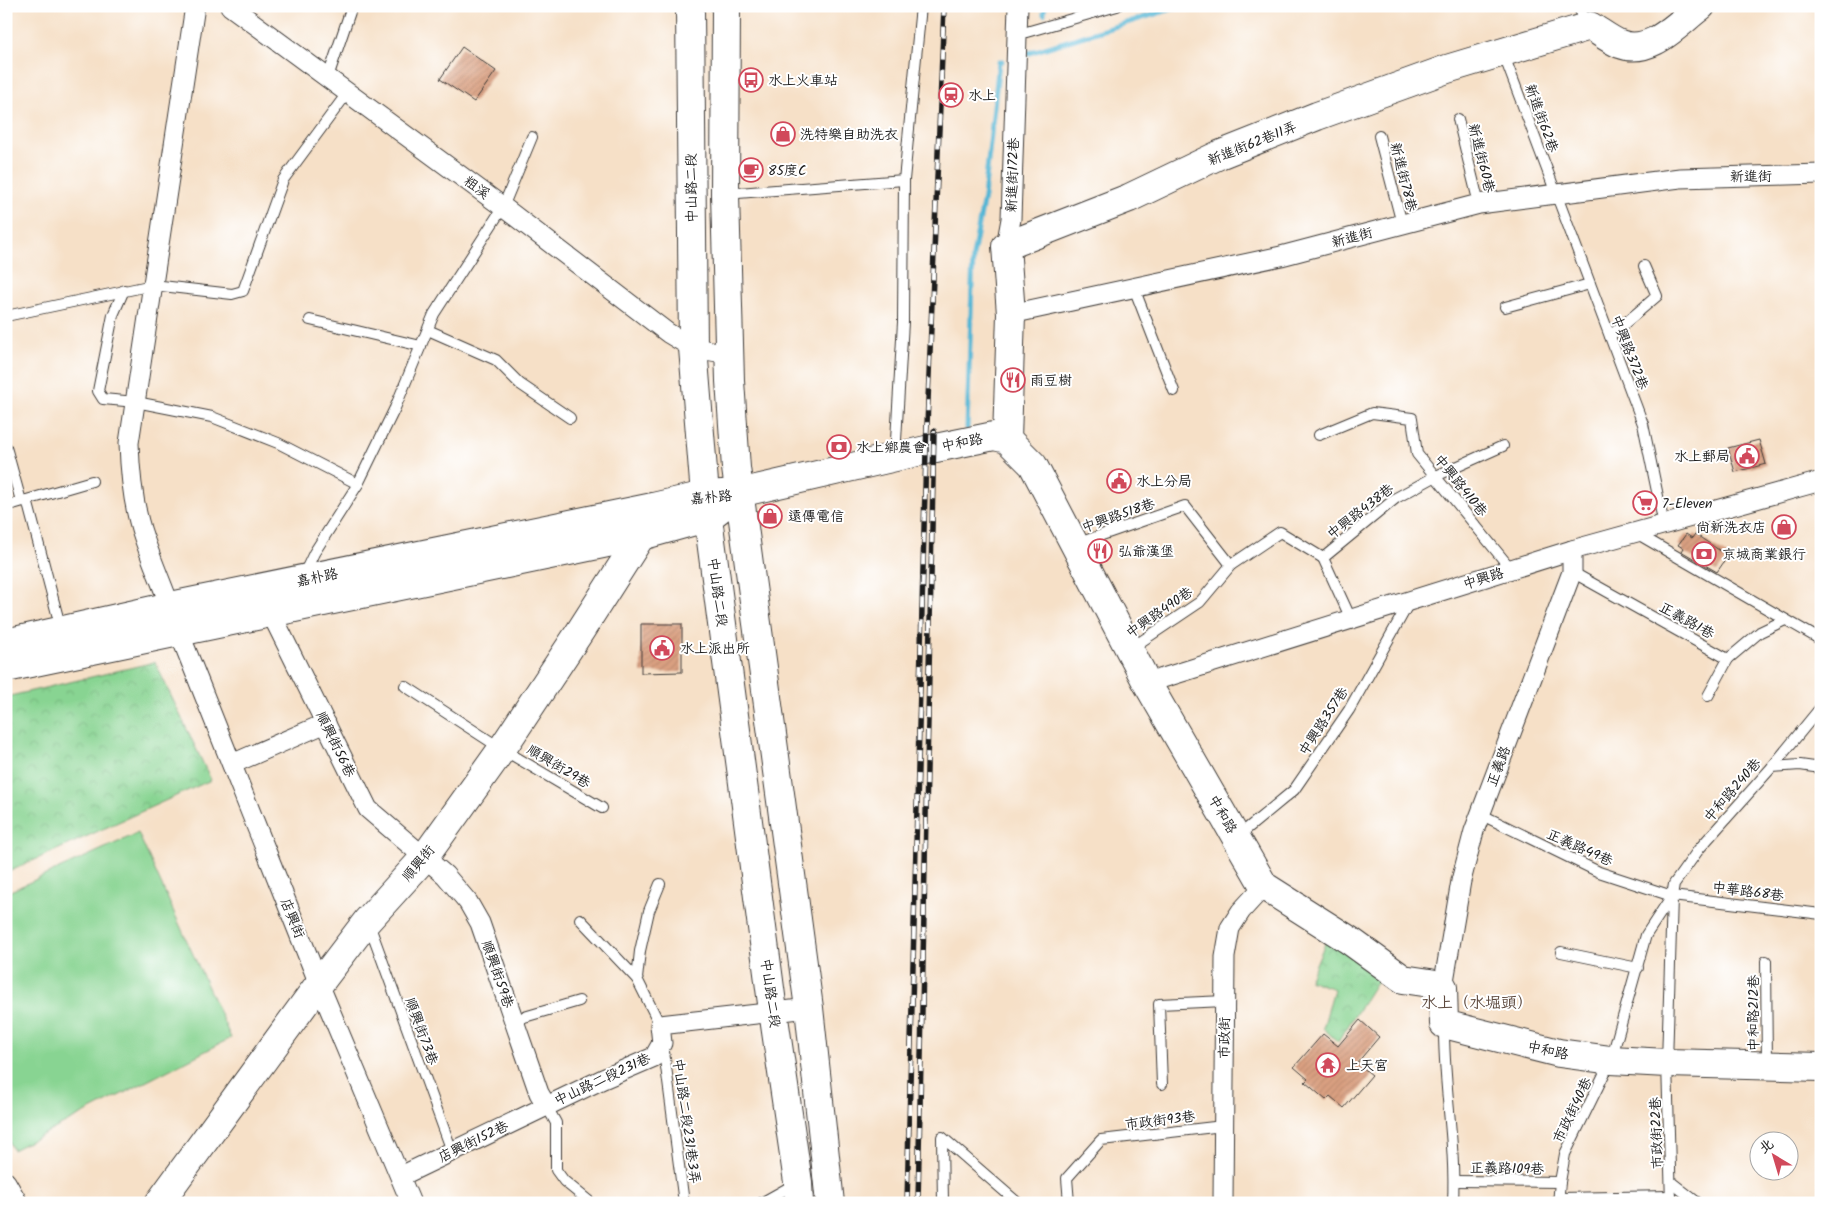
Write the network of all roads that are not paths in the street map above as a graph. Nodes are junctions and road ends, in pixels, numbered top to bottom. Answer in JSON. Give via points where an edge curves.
{"nodes":[{"id":1,"x":196,"y":6,"type":"edge"},
{"id":2,"x":230,"y":6,"type":"edge"},
{"id":3,"x":352,"y":6,"type":"edge"},
{"id":4,"x":690,"y":6,"type":"edge"},
{"id":5,"x":726,"y":6,"type":"edge"},
{"id":6,"x":921,"y":6,"type":"edge"},
{"id":7,"x":1018,"y":6,"type":"edge"},
{"id":8,"x":1117,"y":6,"type":"edge"},
{"id":9,"x":1701,"y":6,"type":"edge"},
{"id":10,"x":1584,"y":16,"type":"edge"},
{"id":11,"x":1016,"y":35,"type":"junction"},
{"id":12,"x":1503,"y":52,"type":"junction"},
{"id":13,"x":328,"y":77,"type":"junction"},
{"id":14,"x":348,"y":92,"type":"junction"},
{"id":15,"x":1458,"y":119,"type":"dead end"},
{"id":16,"x":1379,"y":136,"type":"dead end"},
{"id":17,"x":532,"y":137,"type":"dead end"},
{"id":18,"x":1821,"y":174,"type":"edge"},
{"id":19,"x":904,"y":180,"type":"junction"},
{"id":20,"x":724,"y":194,"type":"junction"},
{"id":21,"x":1556,"y":194,"type":"junction"},
{"id":22,"x":1479,"y":204,"type":"junction"},
{"id":23,"x":503,"y":207,"type":"junction"},
{"id":24,"x":1402,"y":224,"type":"junction"},
{"id":25,"x":1006,"y":246,"type":"junction"},
{"id":26,"x":1644,"y":266,"type":"dead end"},
{"id":27,"x":1590,"y":284,"type":"junction"},
{"id":28,"x":153,"y":285,"type":"junction"},
{"id":29,"x":1134,"y":288,"type":"junction"},
{"id":30,"x":124,"y":290,"type":"junction"},
{"id":31,"x":1505,"y":307,"type":"dead end"},
{"id":32,"x":1011,"y":314,"type":"junction"},
{"id":33,"x":6,"y":316,"type":"edge"},
{"id":34,"x":310,"y":320,"type":"dead end"},
{"id":35,"x":428,"y":330,"type":"junction"},
{"id":36,"x":1610,"y":336,"type":"junction"},
{"id":37,"x":421,"y":346,"type":"junction"},
{"id":38,"x":693,"y":348,"type":"junction"},
{"id":39,"x":730,"y":354,"type":"junction"},
{"id":40,"x":1174,"y":391,"type":"dead end"},
{"id":41,"x":136,"y":402,"type":"junction"},
{"id":42,"x":570,"y":418,"type":"dead end"},
{"id":43,"x":1319,"y":435,"type":"dead end"},
{"id":44,"x":1008,"y":439,"type":"junction"},
{"id":45,"x":1503,"y":446,"type":"dead end"},
{"id":46,"x":6,"y":448,"type":"edge"},
{"id":47,"x":895,"y":458,"type":"junction"},
{"id":48,"x":1436,"y":476,"type":"junction"},
{"id":49,"x":1821,"y":481,"type":"edge"},
{"id":50,"x":92,"y":482,"type":"dead end"},
{"id":51,"x":358,"y":484,"type":"junction"},
{"id":52,"x":739,"y":493,"type":"junction"},
{"id":53,"x":24,"y":501,"type":"junction"},
{"id":54,"x":6,"y":506,"type":"edge"},
{"id":55,"x":707,"y":506,"type":"junction"},
{"id":56,"x":653,"y":508,"type":"junction"},
{"id":57,"x":1664,"y":525,"type":"junction"},
{"id":58,"x":1636,"y":532,"type":"junction"},
{"id":59,"x":640,"y":536,"type":"junction"},
{"id":60,"x":1075,"y":544,"type":"junction"},
{"id":61,"x":1572,"y":550,"type":"junction"},
{"id":62,"x":1323,"y":558,"type":"junction"},
{"id":63,"x":1231,"y":565,"type":"junction"},
{"id":64,"x":1511,"y":569,"type":"junction"},
{"id":65,"x":1572,"y":572,"type":"junction"},
{"id":66,"x":301,"y":580,"type":"junction"},
{"id":67,"x":1410,"y":601,"type":"junction"},
{"id":68,"x":171,"y":606,"type":"junction"},
{"id":69,"x":271,"y":613,"type":"junction"},
{"id":70,"x":1351,"y":619,"type":"junction"},
{"id":71,"x":1785,"y":620,"type":"junction"},
{"id":72,"x":179,"y":632,"type":"junction"},
{"id":73,"x":1821,"y":640,"type":"edge"},
{"id":74,"x":6,"y":642,"type":"edge"},
{"id":75,"x":61,"y":644,"type":"junction"},
{"id":76,"x":1130,"y":650,"type":"junction"},
{"id":77,"x":1728,"y":659,"type":"junction"},
{"id":78,"x":6,"y":668,"type":"edge"},
{"id":79,"x":1147,"y":683,"type":"junction"},
{"id":80,"x":404,"y":686,"type":"dead end"},
{"id":81,"x":1708,"y":696,"type":"dead end"},
{"id":82,"x":1821,"y":707,"type":"edge"},
{"id":83,"x":326,"y":724,"type":"junction"},
{"id":84,"x":502,"y":749,"type":"junction"},
{"id":85,"x":232,"y":764,"type":"junction"},
{"id":86,"x":1772,"y":767,"type":"junction"},
{"id":87,"x":1821,"y":768,"type":"edge"},
{"id":88,"x":602,"y":808,"type":"dead end"},
{"id":89,"x":1480,"y":814,"type":"junction"},
{"id":90,"x":1236,"y":838,"type":"junction"},
{"id":91,"x":424,"y":858,"type":"junction"},
{"id":92,"x":660,"y":884,"type":"dead end"},
{"id":93,"x":1264,"y":886,"type":"junction"},
{"id":94,"x":1672,"y":896,"type":"junction"},
{"id":95,"x":1821,"y":914,"type":"edge"},
{"id":96,"x":580,"y":919,"type":"dead end"},
{"id":97,"x":367,"y":921,"type":"junction"},
{"id":98,"x":1562,"y":952,"type":"dead end"},
{"id":99,"x":1766,"y":961,"type":"dead end"},
{"id":100,"x":1638,"y":968,"type":"junction"},
{"id":101,"x":637,"y":979,"type":"junction"},
{"id":102,"x":319,"y":984,"type":"junction"},
{"id":103,"x":1443,"y":986,"type":"junction"},
{"id":104,"x":579,"y":1001,"type":"dead end"},
{"id":105,"x":1225,"y":1001,"type":"junction"},
{"id":106,"x":809,"y":1008,"type":"junction"},
{"id":107,"x":773,"y":1011,"type":"junction"},
{"id":108,"x":514,"y":1020,"type":"junction"},
{"id":109,"x":1444,"y":1024,"type":"junction"},
{"id":110,"x":661,"y":1034,"type":"junction"},
{"id":111,"x":1611,"y":1060,"type":"junction"},
{"id":112,"x":1667,"y":1063,"type":"junction"},
{"id":113,"x":1767,"y":1065,"type":"junction"},
{"id":114,"x":1821,"y":1066,"type":"edge"},
{"id":115,"x":1162,"y":1084,"type":"dead end"},
{"id":116,"x":546,"y":1106,"type":"junction"},
{"id":117,"x":1223,"y":1126,"type":"junction"},
{"id":118,"x":452,"y":1151,"type":"junction"},
{"id":119,"x":401,"y":1176,"type":"junction"},
{"id":120,"x":1454,"y":1181,"type":"junction"},
{"id":121,"x":6,"y":1182,"type":"edge"},
{"id":122,"x":1560,"y":1182,"type":"junction"},
{"id":123,"x":1671,"y":1182,"type":"junction"},
{"id":124,"x":799,"y":1192,"type":"edge"},
{"id":125,"x":1559,"y":1200,"type":"edge"},
{"id":126,"x":1671,"y":1200,"type":"edge"},
{"id":127,"x":407,"y":1202,"type":"edge"},
{"id":128,"x":18,"y":1203,"type":"edge"},
{"id":129,"x":160,"y":1203,"type":"edge"},
{"id":130,"x":591,"y":1203,"type":"edge"},
{"id":131,"x":684,"y":1203,"type":"edge"},
{"id":132,"x":761,"y":1203,"type":"edge"},
{"id":133,"x":830,"y":1203,"type":"edge"},
{"id":134,"x":942,"y":1203,"type":"edge"},
{"id":135,"x":1018,"y":1203,"type":"edge"},
{"id":136,"x":1069,"y":1203,"type":"edge"},
{"id":137,"x":1223,"y":1203,"type":"edge"},
{"id":138,"x":1453,"y":1203,"type":"edge"},
{"id":139,"x":1698,"y":1203,"type":"edge"}],
"edges":[{"from":1,"to":28,"type":"street","name":"店興街"},
{"from":2,"to":13,"type":"street","name":"粗溪"},
{"from":3,"to":13,"type":"lane"},
{"from":4,"to":38,"type":"main road","name":"中山路二段"},
{"from":5,"to":20,"type":"main road"},
{"from":6,"to":19,"type":"lane"},
{"from":7,"to":11,"type":"street","name":"新進街172巷"},
{"from":8,"to":11,"type":"lane"},
{"from":9,"to":10,"type":"main road","via":[[1652,44],[1637,48],[1620,44]]},
{"from":10,"to":12,"type":"main road","name":"新進街62巷11弄"},
{"from":11,"to":25,"type":"street","name":"新進街172巷","via":[[1011,219]]},
{"from":12,"to":21,"type":"lane","name":"新進街62巷"},
{"from":12,"to":25,"type":"main road","name":"新進街62巷11弄","via":[[1317,116],[1219,156],[1129,198]]},
{"from":13,"to":14,"type":"street","name":"粗溪"},
{"from":14,"to":23,"type":"street","name":"粗溪"},
{"from":14,"to":28,"type":"lane","via":[[283,180],[243,291],[232,294]]},
{"from":15,"to":22,"type":"lane","name":"新進街60巷"},
{"from":16,"to":24,"type":"lane","name":"新進街78巷"},
{"from":17,"to":23,"type":"lane"},
{"from":18,"to":21,"type":"street","name":"新進街","via":[[1680,178]]},
{"from":19,"to":20,"type":"lane"},
{"from":19,"to":47,"type":"lane","via":[[903,322]]},
{"from":20,"to":39,"type":"main road"},
{"from":21,"to":22,"type":"street","name":"新進街"},
{"from":21,"to":27,"type":"lane","name":"中興路372巷"},
{"from":22,"to":24,"type":"street","name":"新進街"},
{"from":23,"to":35,"type":"lane","via":[[434,314]]},
{"from":23,"to":38,"type":"street","name":"粗溪"},
{"from":24,"to":29,"type":"street","name":"新進街","via":[[1281,256]]},
{"from":25,"to":32,"type":"main road","name":"新進街172巷"},
{"from":26,"to":36,"type":"lane","via":[[1657,296]]},
{"from":27,"to":31,"type":"lane"},
{"from":27,"to":36,"type":"lane","name":"中興路372巷"},
{"from":28,"to":30,"type":"lane"},
{"from":28,"to":41,"type":"street","name":"店興街"},
{"from":29,"to":32,"type":"street","name":"新進街"},
{"from":29,"to":40,"type":"lane"},
{"from":30,"to":33,"type":"lane"},
{"from":30,"to":41,"type":"lane","via":[[113,314],[98,391],[103,399]]},
{"from":32,"to":44,"type":"main road"},
{"from":34,"to":37,"type":"lane"},
{"from":35,"to":37,"type":"lane"},
{"from":35,"to":42,"type":"lane","via":[[496,360],[520,384]]},
{"from":36,"to":57,"type":"lane","name":"中興路372巷","via":[[1642,424]]},
{"from":37,"to":51,"type":"lane"},
{"from":38,"to":39,"type":"street","name":"粗溪"},
{"from":38,"to":55,"type":"main road","name":"中山路二段"},
{"from":39,"to":52,"type":"main road"},
{"from":41,"to":51,"type":"lane","via":[[212,417],[278,443]]},
{"from":41,"to":68,"type":"street","name":"店興街","via":[[128,443],[131,487],[144,537]]},
{"from":43,"to":48,"type":"lane","name":"中興路410巷","via":[[1372,413],[1412,418],[1417,454]]},
{"from":44,"to":47,"type":"main road","name":"中和路","via":[[994,436]]},
{"from":44,"to":60,"type":"main road","name":"中和路","via":[[1033,465]]},
{"from":45,"to":48,"type":"lane","name":"中興路438巷"},
{"from":46,"to":53,"type":"lane"},
{"from":47,"to":52,"type":"main road","name":"中和路"},
{"from":48,"to":62,"type":"lane","name":"中興路438巷","via":[[1396,498]]},
{"from":48,"to":64,"type":"lane","name":"中興路410巷"},
{"from":49,"to":57,"type":"street","name":"中興路"},
{"from":50,"to":53,"type":"lane"},
{"from":51,"to":66,"type":"lane","via":[[314,553]]},
{"from":52,"to":55,"type":"main road","name":"嘉朴路"},
{"from":52,"to":106,"type":"main road"},
{"from":53,"to":54,"type":"lane"},
{"from":53,"to":75,"type":"lane"},
{"from":55,"to":56,"type":"main road","name":"嘉朴路"},
{"from":55,"to":59,"type":"main road","name":"嘉朴路"},
{"from":55,"to":107,"type":"main road","name":"中山路二段"},
{"from":56,"to":59,"type":"main road","name":"順興街"},
{"from":56,"to":66,"type":"main road","name":"嘉朴路"},
{"from":57,"to":58,"type":"street","name":"中興路"},
{"from":58,"to":61,"type":"street","name":"中興路"},
{"from":58,"to":71,"type":"lane"},
{"from":59,"to":69,"type":"main road","name":"嘉朴路"},
{"from":59,"to":84,"type":"main road","name":"順興街"},
{"from":60,"to":63,"type":"lane","name":"中興路518巷","via":[[1185,506]]},
{"from":60,"to":76,"type":"main road","name":"中和路"},
{"from":61,"to":64,"type":"street","name":"中興路"},
{"from":61,"to":65,"type":"street","name":"正義路"},
{"from":62,"to":63,"type":"lane","name":"中興路490巷","via":[[1280,532]]},
{"from":62,"to":70,"type":"lane","name":"中興路438巷"},
{"from":63,"to":76,"type":"lane","name":"中興路490巷","via":[[1200,602]]},
{"from":64,"to":67,"type":"street","name":"中興路"},
{"from":65,"to":77,"type":"lane","name":"正義路1巷"},
{"from":65,"to":89,"type":"street","name":"正義路"},
{"from":66,"to":68,"type":"main road","name":"嘉朴路"},
{"from":67,"to":70,"type":"street","name":"中興路"},
{"from":67,"to":90,"type":"lane","name":"中興路357巷","via":[[1349,710],[1294,790]]},
{"from":68,"to":72,"type":"street","name":"店興街"},
{"from":68,"to":75,"type":"main road","name":"嘉朴路"},
{"from":69,"to":72,"type":"main road","name":"嘉朴路"},
{"from":69,"to":83,"type":"street","name":"順興街56巷"},
{"from":70,"to":79,"type":"street","name":"中興路"},
{"from":71,"to":73,"type":"lane"},
{"from":71,"to":77,"type":"lane","via":[[1760,632]]},
{"from":72,"to":75,"type":"main road","name":"嘉朴路"},
{"from":72,"to":85,"type":"street","name":"店興街"},
{"from":74,"to":75,"type":"main road","name":"嘉朴路"},
{"from":75,"to":78,"type":"main road","name":"嘉朴路"},
{"from":76,"to":79,"type":"main road","name":"中和路"},
{"from":77,"to":81,"type":"lane"},
{"from":79,"to":90,"type":"main road","name":"中和路"},
{"from":80,"to":84,"type":"lane","name":"順興街29巷"},
{"from":82,"to":86,"type":"lane","name":"中和路240巷"},
{"from":83,"to":85,"type":"street"},
{"from":83,"to":91,"type":"street","name":"順興街56巷","via":[[368,809]]},
{"from":84,"to":88,"type":"lane","name":"順興街29巷"},
{"from":84,"to":91,"type":"main road","name":"順興街"},
{"from":85,"to":102,"type":"street","name":"店興街"},
{"from":86,"to":87,"type":"lane","via":[[1800,764]]},
{"from":86,"to":94,"type":"lane","name":"中和路240巷","via":[[1699,849],[1674,884]]},
{"from":89,"to":94,"type":"lane","name":"正義路49巷","via":[[1599,872]]},
{"from":89,"to":103,"type":"street","name":"正義路","via":[[1461,880]]},
{"from":90,"to":93,"type":"main road","name":"中和路"},
{"from":91,"to":97,"type":"main road","name":"順興街"},
{"from":91,"to":108,"type":"street","name":"順興街59巷","via":[[445,875],[480,923]]},
{"from":92,"to":101,"type":"lane","via":[[649,911]]},
{"from":93,"to":103,"type":"main road","name":"中和路","via":[[1403,978]]},
{"from":93,"to":105,"type":"street","name":"市政街","via":[[1230,928],[1225,957]]},
{"from":94,"to":95,"type":"lane","name":"中華路68巷"},
{"from":94,"to":100,"type":"lane","name":"中和路240巷","via":[[1646,935]]},
{"from":94,"to":112,"type":"lane","name":"中和路240巷"},
{"from":96,"to":101,"type":"lane","name":"中山路二段231巷3弄"},
{"from":97,"to":102,"type":"main road","name":"順興街"},
{"from":97,"to":118,"type":"lane","name":"順興街73巷"},
{"from":98,"to":100,"type":"lane"},
{"from":99,"to":113,"type":"lane","name":"中和路212巷"},
{"from":100,"to":111,"type":"lane","name":"中和路240巷"},
{"from":101,"to":110,"type":"lane","name":"中山路二段231巷3弄"},
{"from":102,"to":119,"type":"street","name":"店興街"},
{"from":102,"to":129,"type":"main road","name":"順興街"},
{"from":103,"to":109,"type":"main road"},
{"from":104,"to":108,"type":"lane"},
{"from":105,"to":115,"type":"lane","via":[[1159,1004]]},
{"from":105,"to":117,"type":"street","name":"市政街"},
{"from":106,"to":107,"type":"street"},
{"from":106,"to":133,"type":"main road"},
{"from":107,"to":110,"type":"street"},
{"from":107,"to":124,"type":"main road","name":"中山路二段"},
{"from":108,"to":116,"type":"street","name":"順興街59巷"},
{"from":109,"to":111,"type":"main road","name":"中和路","via":[[1559,1053]]},
{"from":109,"to":120,"type":"lane"},
{"from":110,"to":116,"type":"street","name":"中山路二段231巷","via":[[654,1057]]},
{"from":110,"to":131,"type":"lane","name":"中山路二段231巷3弄"},
{"from":111,"to":112,"type":"main road","name":"中和路"},
{"from":111,"to":122,"type":"lane","name":"市政街40巷","via":[[1565,1154]]},
{"from":112,"to":113,"type":"main road","name":"中和路"},
{"from":112,"to":123,"type":"lane","name":"市政街22巷"},
{"from":113,"to":114,"type":"main road","name":"中和路"},
{"from":116,"to":118,"type":"street","name":"店興街152巷"},
{"from":116,"to":130,"type":"lane","via":[[556,1123],[556,1170],[564,1181]]},
{"from":117,"to":136,"type":"lane","name":"市政街93巷","via":[[1101,1140],[1067,1178]]},
{"from":117,"to":137,"type":"street","name":"市政街"},
{"from":118,"to":119,"type":"street","name":"店興街152巷"},
{"from":119,"to":127,"type":"street","name":"店興街"},
{"from":120,"to":122,"type":"lane","name":"正義路109巷"},
{"from":120,"to":138,"type":"lane"},
{"from":121,"to":128,"type":"street"},
{"from":122,"to":125,"type":"lane","name":"市政街40巷"},
{"from":123,"to":126,"type":"lane","name":"市政街22巷"},
{"from":123,"to":139,"type":"lane"},
{"from":124,"to":132,"type":"lane"},
{"from":125,"to":126,"type":"lane"},
{"from":134,"to":135,"type":"lane","via":[[942,1137]]}]}
